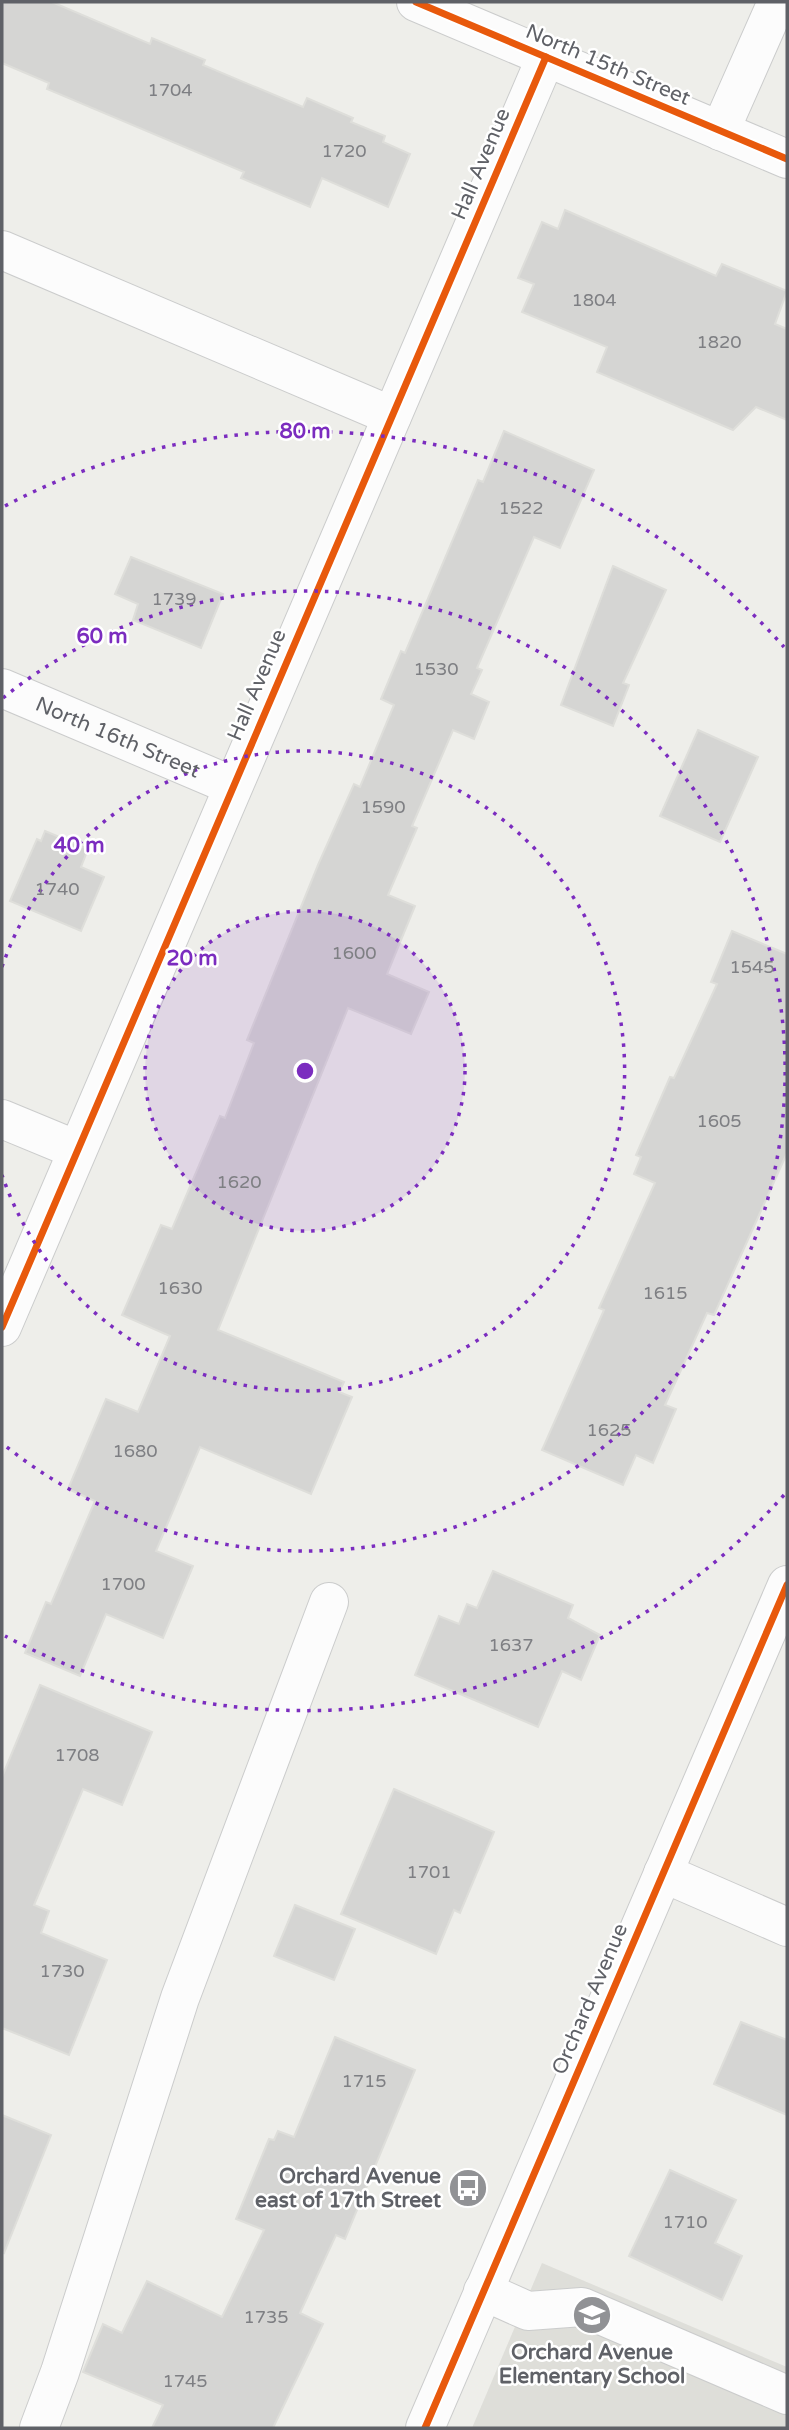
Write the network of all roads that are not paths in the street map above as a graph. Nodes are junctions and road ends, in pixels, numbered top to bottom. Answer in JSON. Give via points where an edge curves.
{"nodes":[{"id":1,"x":416,"y":2,"type":"edge"},
{"id":2,"x":777,"y":2,"type":"edge"},
{"id":3,"x":546,"y":57,"type":"junction"},
{"id":4,"x":720,"y":131,"type":"junction"},
{"id":5,"x":787,"y":159,"type":"edge"},
{"id":6,"x":2,"y":250,"type":"edge"},
{"id":7,"x":392,"y":416,"type":"junction"},
{"id":8,"x":2,"y":688,"type":"edge"},
{"id":9,"x":233,"y":786,"type":"junction"},
{"id":10,"x":2,"y":1119,"type":"edge"},
{"id":11,"x":77,"y":1150,"type":"junction"},
{"id":12,"x":2,"y":1327,"type":"edge"},
{"id":13,"x":787,"y":1585,"type":"edge"},
{"id":14,"x":328,"y":1602,"type":"dead end"},
{"id":15,"x":663,"y":1873,"type":"junction"},
{"id":16,"x":787,"y":1927,"type":"edge"},
{"id":17,"x":483,"y":2291,"type":"junction"},
{"id":18,"x":787,"y":2395,"type":"edge"},
{"id":19,"x":38,"y":2428,"type":"edge"},
{"id":20,"x":425,"y":2428,"type":"edge"}],
"edges":[{"from":1,"to":3,"type":"street","name":"North 15th Street"},
{"from":2,"to":4,"type":"street"},
{"from":3,"to":4,"type":"street","name":"North 15th Street"},
{"from":3,"to":7,"type":"street","name":"Hall Avenue"},
{"from":4,"to":5,"type":"street","name":"North 15th Street"},
{"from":6,"to":7,"type":"street"},
{"from":7,"to":9,"type":"street","name":"Hall Avenue"},
{"from":8,"to":9,"type":"street","name":"North 16th Street"},
{"from":9,"to":11,"type":"street","name":"Hall Avenue"},
{"from":10,"to":11,"type":"street"},
{"from":11,"to":12,"type":"street","name":"Hall Avenue"},
{"from":13,"to":15,"type":"street","name":"Orchard Avenue"},
{"from":14,"to":19,"type":"street","via":[[180,1998]]},
{"from":15,"to":16,"type":"street"},
{"from":15,"to":17,"type":"street","name":"Orchard Avenue"},
{"from":17,"to":18,"type":"street","via":[[528,2311],[582,2307]]},
{"from":17,"to":20,"type":"street","name":"Orchard Avenue"}]}
